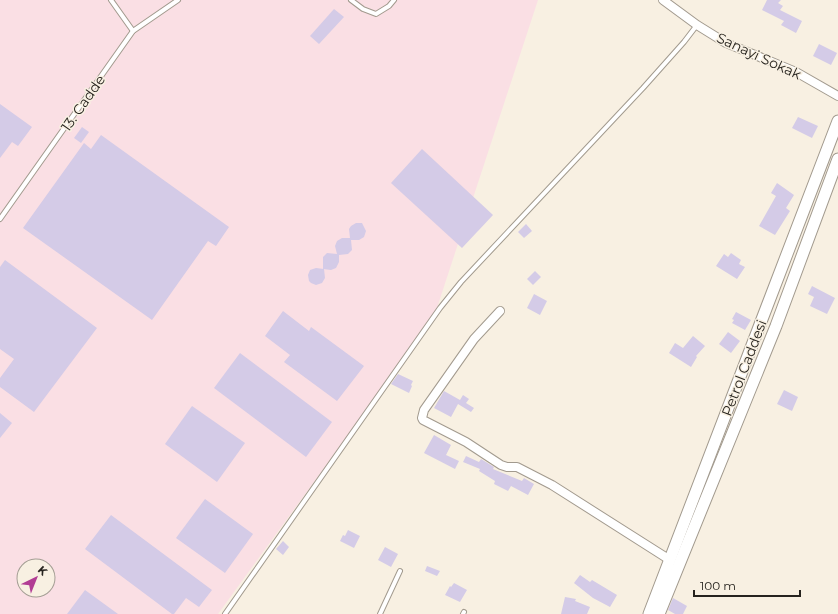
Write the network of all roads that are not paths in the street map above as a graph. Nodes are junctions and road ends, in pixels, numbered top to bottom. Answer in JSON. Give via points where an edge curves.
{"nodes":[{"id":1,"x":111,"y":0,"type":"edge"},
{"id":2,"x":178,"y":0,"type":"edge"},
{"id":3,"x":351,"y":0,"type":"edge"},
{"id":4,"x":394,"y":0,"type":"edge"},
{"id":5,"x":663,"y":0,"type":"edge"},
{"id":6,"x":697,"y":25,"type":"junction"},
{"id":7,"x":133,"y":31,"type":"junction"},
{"id":8,"x":838,"y":96,"type":"edge"},
{"id":9,"x":838,"y":122,"type":"edge"},
{"id":10,"x":838,"y":159,"type":"edge"},
{"id":11,"x":0,"y":219,"type":"edge"},
{"id":12,"x":500,"y":311,"type":"dead end"},
{"id":13,"x":670,"y":560,"type":"junction"},
{"id":14,"x":400,"y":572,"type":"dead end"},
{"id":15,"x":225,"y":614,"type":"edge"},
{"id":16,"x":380,"y":614,"type":"edge"},
{"id":17,"x":648,"y":614,"type":"edge"},
{"id":18,"x":659,"y":614,"type":"edge"}],
"edges":[{"from":1,"to":7,"type":"lane"},
{"from":2,"to":7,"type":"lane","name":"13. Cadde"},
{"from":3,"to":4,"type":"lane","via":[[376,14]]},
{"from":5,"to":6,"type":"street","name":"Sanayi Sokak"},
{"from":6,"to":8,"type":"street","name":"Sanayi Sokak","via":[[726,43],[796,72]]},
{"from":6,"to":15,"type":"lane","via":[[643,88],[456,288],[435,314]]},
{"from":7,"to":11,"type":"lane","name":"13. Cadde"},
{"from":9,"to":13,"type":"main road","name":"Petrol Caddesi"},
{"from":10,"to":18,"type":"main road","name":"Petrol Caddesi","via":[[776,326]]},
{"from":12,"to":13,"type":"street","via":[[474,339],[424,410],[423,420],[466,442],[501,465],[517,467],[533,474]]},
{"from":13,"to":17,"type":"main road","name":"Petrol Caddesi"},
{"from":14,"to":16,"type":"lane"}]}
